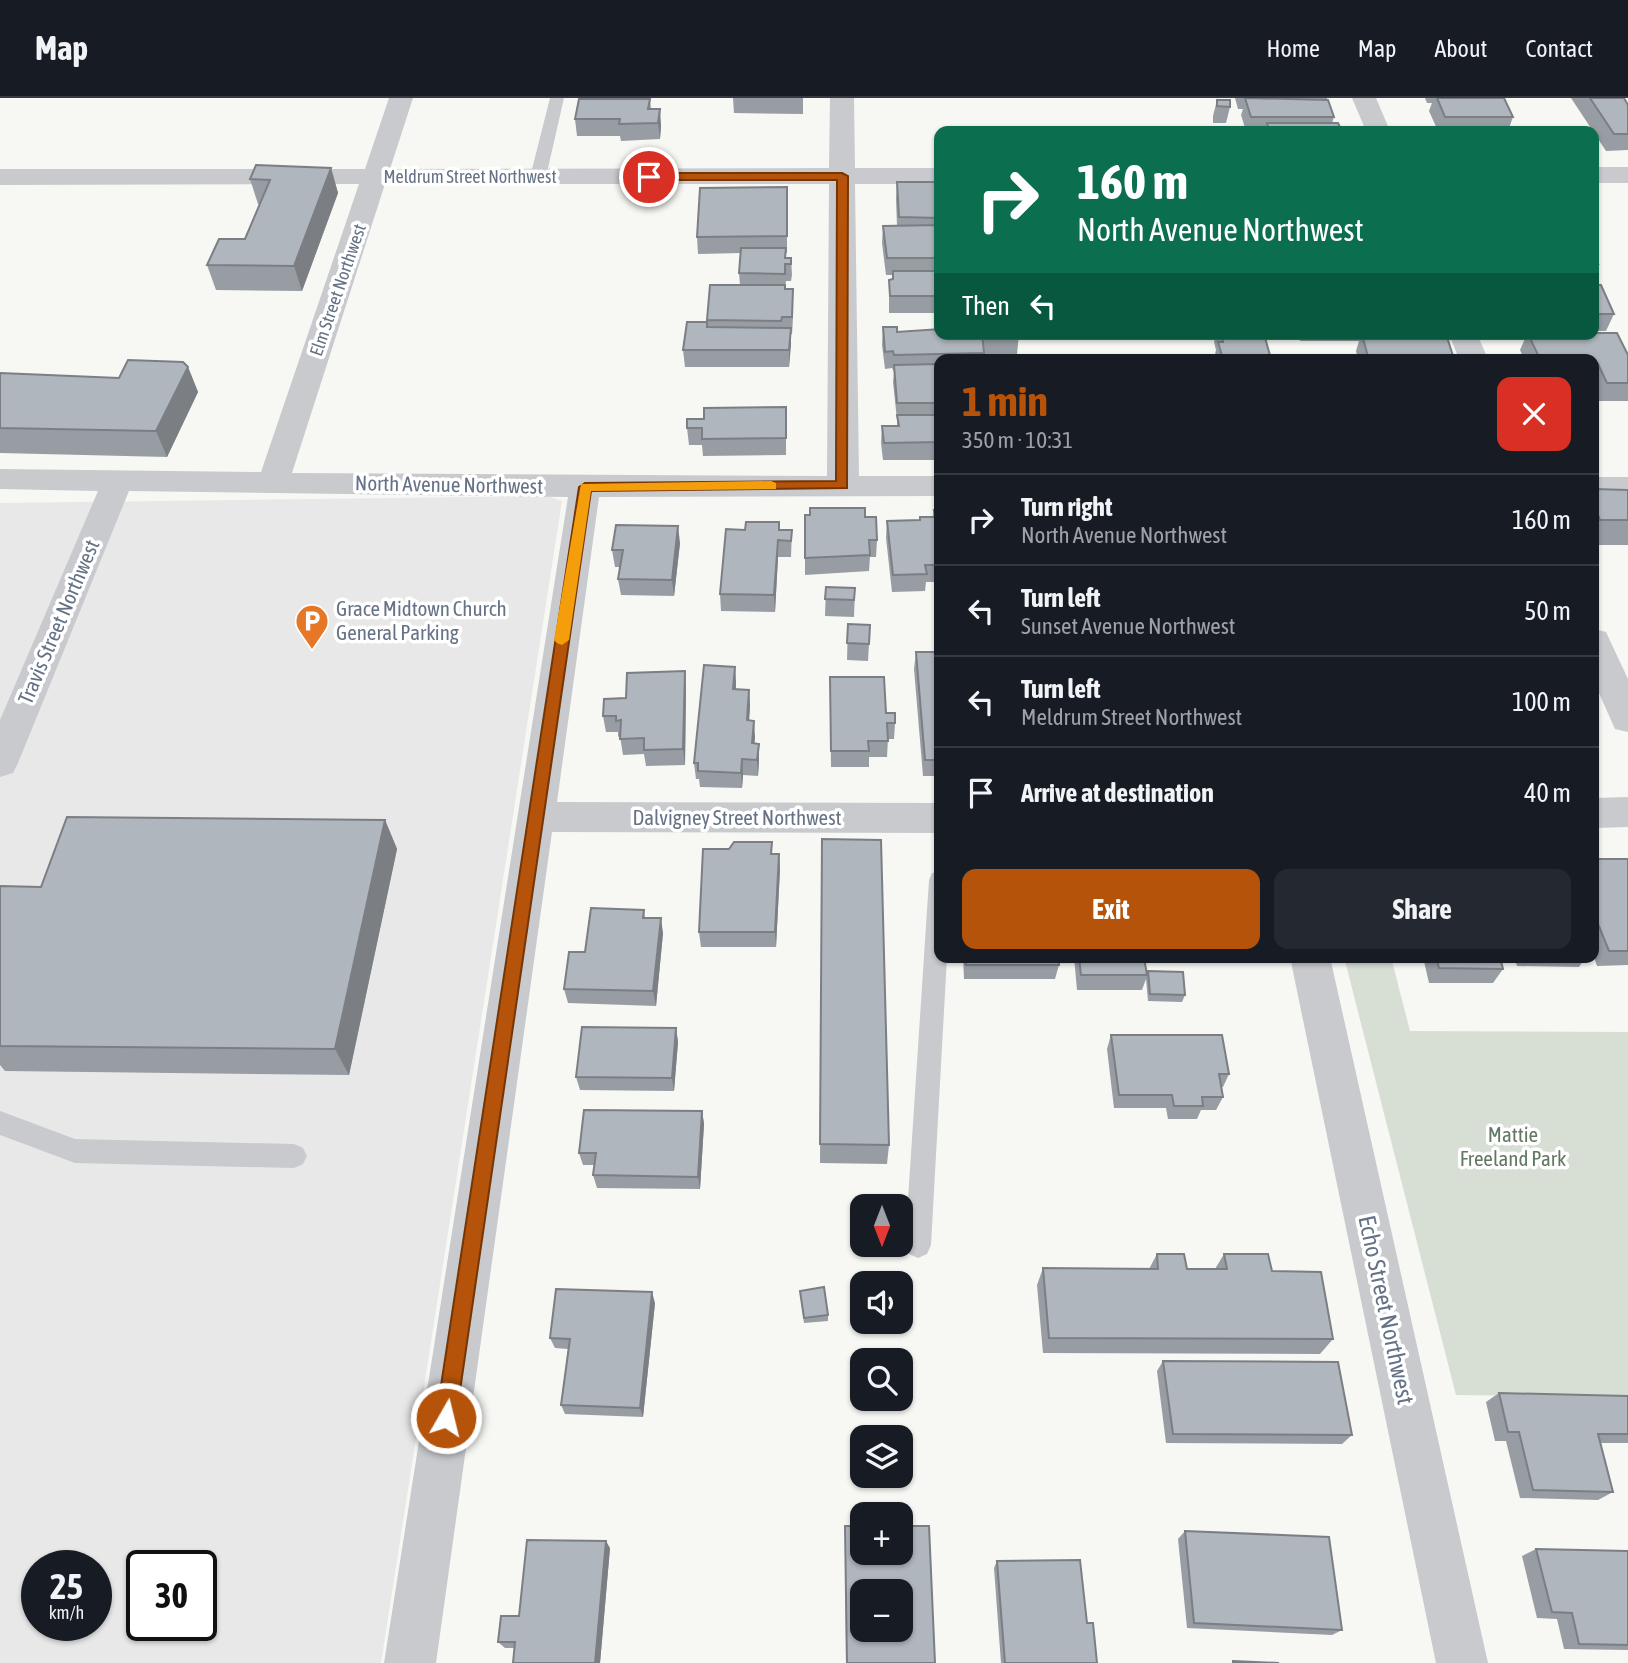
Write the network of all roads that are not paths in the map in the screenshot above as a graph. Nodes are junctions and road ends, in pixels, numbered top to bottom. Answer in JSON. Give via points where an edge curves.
{"nodes":[{"id":1,"x":401,"y":98,"type":"edge"},
{"id":2,"x":557,"y":98,"type":"edge"},
{"id":3,"x":842,"y":98,"type":"edge"},
{"id":4,"x":1364,"y":98,"type":"edge"},
{"id":5,"x":1376,"y":126,"type":"edge"},
{"id":6,"x":842,"y":176,"type":"junction"},
{"id":7,"x":934,"y":176,"type":"edge"},
{"id":8,"x":1599,"y":176,"type":"edge"},
{"id":9,"x":1628,"y":176,"type":"edge"},
{"id":10,"x":0,"y":177,"type":"edge"},
{"id":11,"x":376,"y":177,"type":"junction"},
{"id":12,"x":538,"y":177,"type":"junction"},
{"id":13,"x":0,"y":479,"type":"edge"},
{"id":14,"x":118,"y":481,"type":"junction"},
{"id":15,"x":273,"y":482,"type":"junction"},
{"id":16,"x":843,"y":485,"type":"junction"},
{"id":17,"x":934,"y":486,"type":"edge"},
{"id":18,"x":585,"y":487,"type":"junction"},
{"id":19,"x":1599,"y":487,"type":"edge"},
{"id":20,"x":1628,"y":487,"type":"edge"},
{"id":21,"x":1599,"y":652,"type":"edge"},
{"id":22,"x":1628,"y":719,"type":"edge"},
{"id":23,"x":0,"y":763,"type":"edge"},
{"id":24,"x":1628,"y":812,"type":"edge"},
{"id":25,"x":1599,"y":813,"type":"edge"},
{"id":26,"x":534,"y":817,"type":"junction"},
{"id":27,"x":934,"y":818,"type":"edge"},
{"id":28,"x":935,"y":963,"type":"edge"},
{"id":29,"x":1311,"y":963,"type":"edge"},
{"id":30,"x":0,"y":1123,"type":"edge"},
{"id":31,"x":294,"y":1156,"type":"dead end"},
{"id":32,"x":918,"y":1245,"type":"dead end"},
{"id":33,"x":410,"y":1663,"type":"edge"},
{"id":34,"x":1462,"y":1663,"type":"edge"}],
"edges":[{"from":1,"to":11,"type":"street","name":"Elm Street Northwest"},
{"from":2,"to":12,"type":"lane"},
{"from":3,"to":6,"type":"street"},
{"from":4,"to":5,"type":"street"},
{"from":6,"to":7,"type":"street","name":"Meldrum Street Northwest"},
{"from":6,"to":12,"type":"street","name":"Meldrum Street Northwest"},
{"from":6,"to":16,"type":"street"},
{"from":8,"to":9,"type":"street"},
{"from":10,"to":11,"type":"street","name":"Meldrum Street Northwest"},
{"from":11,"to":12,"type":"street","name":"Meldrum Street Northwest"},
{"from":11,"to":15,"type":"street","name":"Elm Street Northwest"},
{"from":13,"to":14,"type":"street","name":"North Avenue Northwest"},
{"from":14,"to":15,"type":"street","name":"North Avenue Northwest"},
{"from":14,"to":23,"type":"street","name":"Travis Street Northwest"},
{"from":15,"to":18,"type":"street","name":"North Avenue Northwest"},
{"from":16,"to":17,"type":"street","name":"North Avenue Northwest"},
{"from":16,"to":18,"type":"street","name":"North Avenue Northwest"},
{"from":18,"to":26,"type":"street"},
{"from":19,"to":20,"type":"street"},
{"from":21,"to":22,"type":"street"},
{"from":24,"to":25,"type":"street"},
{"from":26,"to":27,"type":"street","name":"Dalvigney Street Northwest"},
{"from":26,"to":33,"type":"street"},
{"from":28,"to":32,"type":"lane"},
{"from":29,"to":34,"type":"street","name":"Echo Street Northwest"},
{"from":30,"to":31,"type":"lane","via":[[75,1151]]}]}
